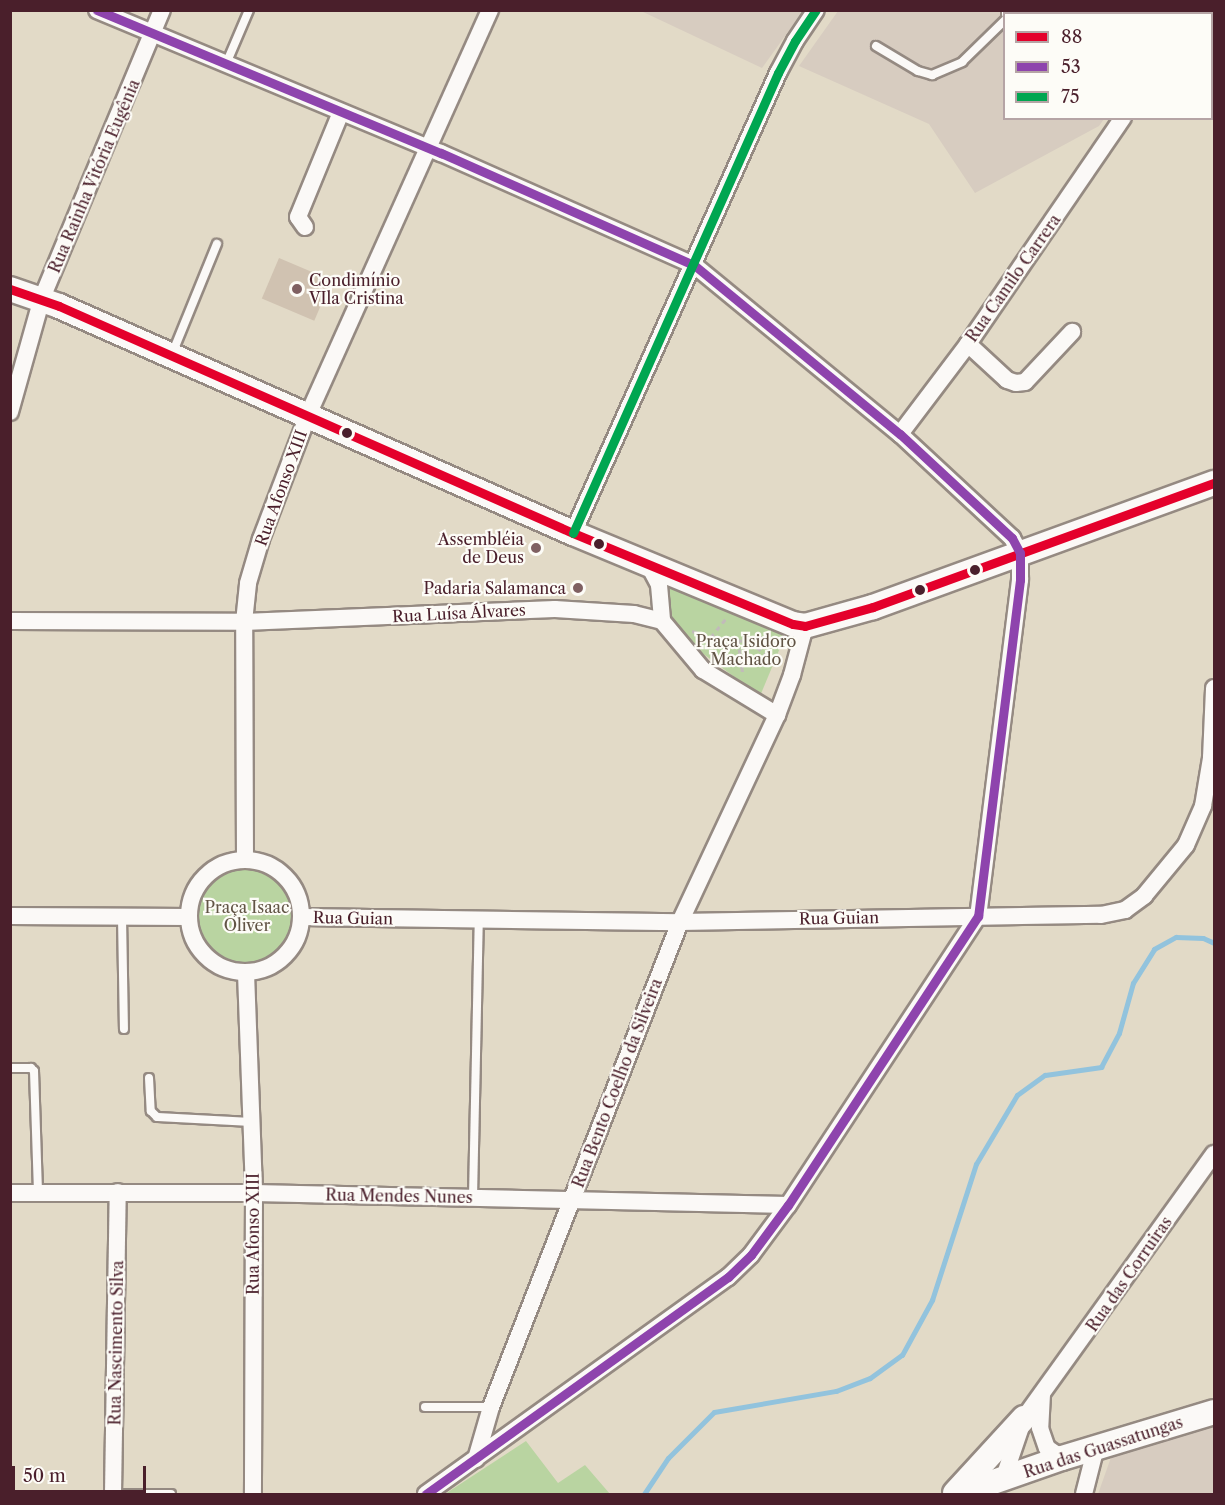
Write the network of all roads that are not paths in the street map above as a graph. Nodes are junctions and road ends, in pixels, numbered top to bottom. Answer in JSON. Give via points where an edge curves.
{"nodes":[{"id":1,"x":97,"y":10,"type":"edge"},
{"id":2,"x":162,"y":10,"type":"edge"},
{"id":3,"x":249,"y":10,"type":"edge"},
{"id":4,"x":490,"y":10,"type":"edge"},
{"id":5,"x":816,"y":10,"type":"edge"},
{"id":6,"x":1003,"y":23,"type":"edge"},
{"id":7,"x":154,"y":32,"type":"junction"},
{"id":8,"x":876,"y":46,"type":"dead end"},
{"id":9,"x":226,"y":64,"type":"junction"},
{"id":10,"x":341,"y":112,"type":"junction"},
{"id":11,"x":1122,"y":120,"type":"edge"},
{"id":12,"x":430,"y":149,"type":"junction"},
{"id":13,"x":305,"y":227,"type":"dead end"},
{"id":14,"x":217,"y":244,"type":"dead end"},
{"id":15,"x":694,"y":265,"type":"junction"},
{"id":16,"x":10,"y":289,"type":"edge"},
{"id":17,"x":42,"y":298,"type":"junction"},
{"id":18,"x":1072,"y":332,"type":"dead end"},
{"id":19,"x":968,"y":344,"type":"junction"},
{"id":20,"x":171,"y":354,"type":"junction"},
{"id":21,"x":10,"y":412,"type":"edge"},
{"id":22,"x":308,"y":415,"type":"junction"},
{"id":23,"x":900,"y":434,"type":"junction"},
{"id":24,"x":1215,"y":483,"type":"edge"},
{"id":25,"x":573,"y":533,"type":"junction"},
{"id":26,"x":1020,"y":553,"type":"junction"},
{"id":27,"x":647,"y":562,"type":"junction"},
{"id":28,"x":10,"y":621,"type":"edge"},
{"id":29,"x":662,"y":621,"type":"junction"},
{"id":30,"x":244,"y":622,"type":"junction"},
{"id":31,"x":799,"y":625,"type":"junction"},
{"id":32,"x":1215,"y":688,"type":"edge"},
{"id":33,"x":777,"y":715,"type":"junction"},
{"id":34,"x":245,"y":859,"type":"junction"},
{"id":35,"x":10,"y":916,"type":"edge"},
{"id":36,"x":978,"y":916,"type":"junction"},
{"id":37,"x":122,"y":917,"type":"junction"},
{"id":38,"x":189,"y":917,"type":"junction"},
{"id":39,"x":302,"y":917,"type":"junction"},
{"id":40,"x":479,"y":921,"type":"junction"},
{"id":41,"x":680,"y":922,"type":"junction"},
{"id":42,"x":246,"y":973,"type":"junction"},
{"id":43,"x":124,"y":1029,"type":"dead end"},
{"id":44,"x":10,"y":1068,"type":"edge"},
{"id":45,"x":149,"y":1078,"type":"dead end"},
{"id":46,"x":252,"y":1122,"type":"junction"},
{"id":47,"x":1215,"y":1154,"type":"edge"},
{"id":48,"x":38,"y":1192,"type":"junction"},
{"id":49,"x":118,"y":1192,"type":"junction"},
{"id":50,"x":10,"y":1193,"type":"edge"},
{"id":51,"x":254,"y":1193,"type":"junction"},
{"id":52,"x":473,"y":1197,"type":"junction"},
{"id":53,"x":572,"y":1200,"type":"junction"},
{"id":54,"x":788,"y":1205,"type":"junction"},
{"id":55,"x":1042,"y":1394,"type":"junction"},
{"id":56,"x":425,"y":1407,"type":"dead end"},
{"id":57,"x":491,"y":1407,"type":"junction"},
{"id":58,"x":1215,"y":1412,"type":"edge"},
{"id":59,"x":1024,"y":1418,"type":"junction"},
{"id":60,"x":1096,"y":1447,"type":"junction"},
{"id":61,"x":1062,"y":1458,"type":"junction"},
{"id":62,"x":476,"y":1460,"type":"junction"},
{"id":63,"x":1003,"y":1480,"type":"junction"},
{"id":64,"x":114,"y":1494,"type":"edge"},
{"id":65,"x":171,"y":1494,"type":"edge"},
{"id":66,"x":254,"y":1494,"type":"edge"},
{"id":67,"x":426,"y":1494,"type":"edge"},
{"id":68,"x":954,"y":1494,"type":"edge"},
{"id":69,"x":959,"y":1494,"type":"edge"},
{"id":70,"x":1084,"y":1494,"type":"edge"}],
"edges":[{"from":1,"to":7,"type":"street"},
{"from":2,"to":7,"type":"street","name":"Rua Rainha Vitória Eugênia"},
{"from":3,"to":9,"type":"lane"},
{"from":4,"to":12,"type":"street","name":"Rua Afonso XIII"},
{"from":5,"to":15,"type":"street","via":[[778,73]]},
{"from":6,"to":8,"type":"lane","via":[[962,62],[932,75]]},
{"from":7,"to":9,"type":"street"},
{"from":7,"to":17,"type":"street","name":"Rua Rainha Vitória Eugênia"},
{"from":9,"to":10,"type":"street"},
{"from":10,"to":12,"type":"street"},
{"from":10,"to":13,"type":"street","via":[[298,217]]},
{"from":11,"to":19,"type":"street","name":"Rua Camilo Carrera"},
{"from":12,"to":15,"type":"street"},
{"from":12,"to":22,"type":"street","name":"Rua Afonso XIII"},
{"from":14,"to":20,"type":"lane"},
{"from":15,"to":23,"type":"street"},
{"from":15,"to":25,"type":"street"},
{"from":16,"to":17,"type":"street"},
{"from":17,"to":20,"type":"street"},
{"from":17,"to":21,"type":"street","name":"Rua Rainha Vitória Eugênia"},
{"from":18,"to":19,"type":"street","via":[[1025,382],[1007,380]]},
{"from":19,"to":23,"type":"street","name":"Rua Camilo Carrera"},
{"from":20,"to":22,"type":"street"},
{"from":22,"to":25,"type":"street"},
{"from":22,"to":30,"type":"street","name":"Rua Afonso XIII","via":[[261,539],[248,583]]},
{"from":23,"to":26,"type":"street","via":[[1012,538]]},
{"from":24,"to":26,"type":"street"},
{"from":25,"to":27,"type":"street"},
{"from":26,"to":31,"type":"street","via":[[873,607]]},
{"from":26,"to":36,"type":"street","via":[[1020,580]]},
{"from":27,"to":29,"type":"street","via":[[659,585]]},
{"from":27,"to":31,"type":"street"},
{"from":28,"to":30,"type":"street","name":"Rua Luísa Álvares"},
{"from":29,"to":30,"type":"street","name":"Rua Luísa Álvares","via":[[634,614],[555,609]]},
{"from":29,"to":33,"type":"street","via":[[703,670]]},
{"from":30,"to":34,"type":"street","name":"Rua Afonso XIII"},
{"from":31,"to":33,"type":"street","via":[[792,675]]},
{"from":32,"to":36,"type":"street","name":"Rua Guian","via":[[1203,806],[1186,845],[1144,896],[1125,910],[1101,915]]},
{"from":33,"to":41,"type":"street","name":"Rua Bento Coelho da Silveira"},
{"from":34,"to":38,"type":"street","via":[[228,862],[205,877],[191,899]]},
{"from":34,"to":39,"type":"street","via":[[279,870],[292,883],[300,899]]},
{"from":35,"to":37,"type":"street"},
{"from":36,"to":41,"type":"street","name":"Rua Guian"},
{"from":36,"to":54,"type":"street"},
{"from":37,"to":38,"type":"street"},
{"from":37,"to":43,"type":"lane"},
{"from":38,"to":42,"type":"street","via":[[200,950],[213,963],[228,971]]},
{"from":39,"to":40,"type":"street","name":"Rua Guian"},
{"from":39,"to":42,"type":"street","via":[[291,950],[279,962]]},
{"from":40,"to":41,"type":"street","name":"Rua Guian"},
{"from":40,"to":52,"type":"lane"},
{"from":41,"to":53,"type":"street","name":"Rua Bento Coelho da Silveira"},
{"from":42,"to":46,"type":"street","name":"Rua Afonso XIII"},
{"from":44,"to":48,"type":"lane","via":[[34,1071]]},
{"from":45,"to":46,"type":"lane","via":[[151,1111],[157,1117]]},
{"from":46,"to":51,"type":"street","name":"Rua Afonso XIII"},
{"from":47,"to":55,"type":"street","name":"Rua das Corruiras"},
{"from":48,"to":49,"type":"street","name":"Rua Mendes Nunes"},
{"from":48,"to":50,"type":"street","name":"Rua Mendes Nunes"},
{"from":49,"to":51,"type":"street","name":"Rua Mendes Nunes"},
{"from":49,"to":64,"type":"street","name":"Rua Nascimento Silva"},
{"from":51,"to":52,"type":"street","name":"Rua Mendes Nunes"},
{"from":51,"to":66,"type":"street","name":"Rua Afonso XIII"},
{"from":52,"to":53,"type":"street","name":"Rua Mendes Nunes"},
{"from":53,"to":54,"type":"street","name":"Rua Mendes Nunes"},
{"from":53,"to":57,"type":"street","name":"Rua Bento Coelho da Silveira"},
{"from":54,"to":62,"type":"street","via":[[751,1255],[728,1276]]},
{"from":55,"to":59,"type":"street","name":"Rua das Corruiras"},
{"from":55,"to":61,"type":"street","via":[[1040,1428],[1047,1448]]},
{"from":56,"to":57,"type":"lane"},
{"from":57,"to":62,"type":"street","name":"Rua Bento Coelho da Silveira"},
{"from":58,"to":60,"type":"street","name":"Rua das Guassatungas"},
{"from":59,"to":63,"type":"street","name":"Rua das Corruiras"},
{"from":59,"to":68,"type":"street"},
{"from":60,"to":61,"type":"street","name":"Rua das Guassatungas"},
{"from":60,"to":70,"type":"street"},
{"from":61,"to":63,"type":"street","name":"Rua das Guassatungas"},
{"from":62,"to":67,"type":"street"},
{"from":63,"to":69,"type":"street","name":"Rua das Guassatungas"},
{"from":64,"to":65,"type":"lane"}]}
